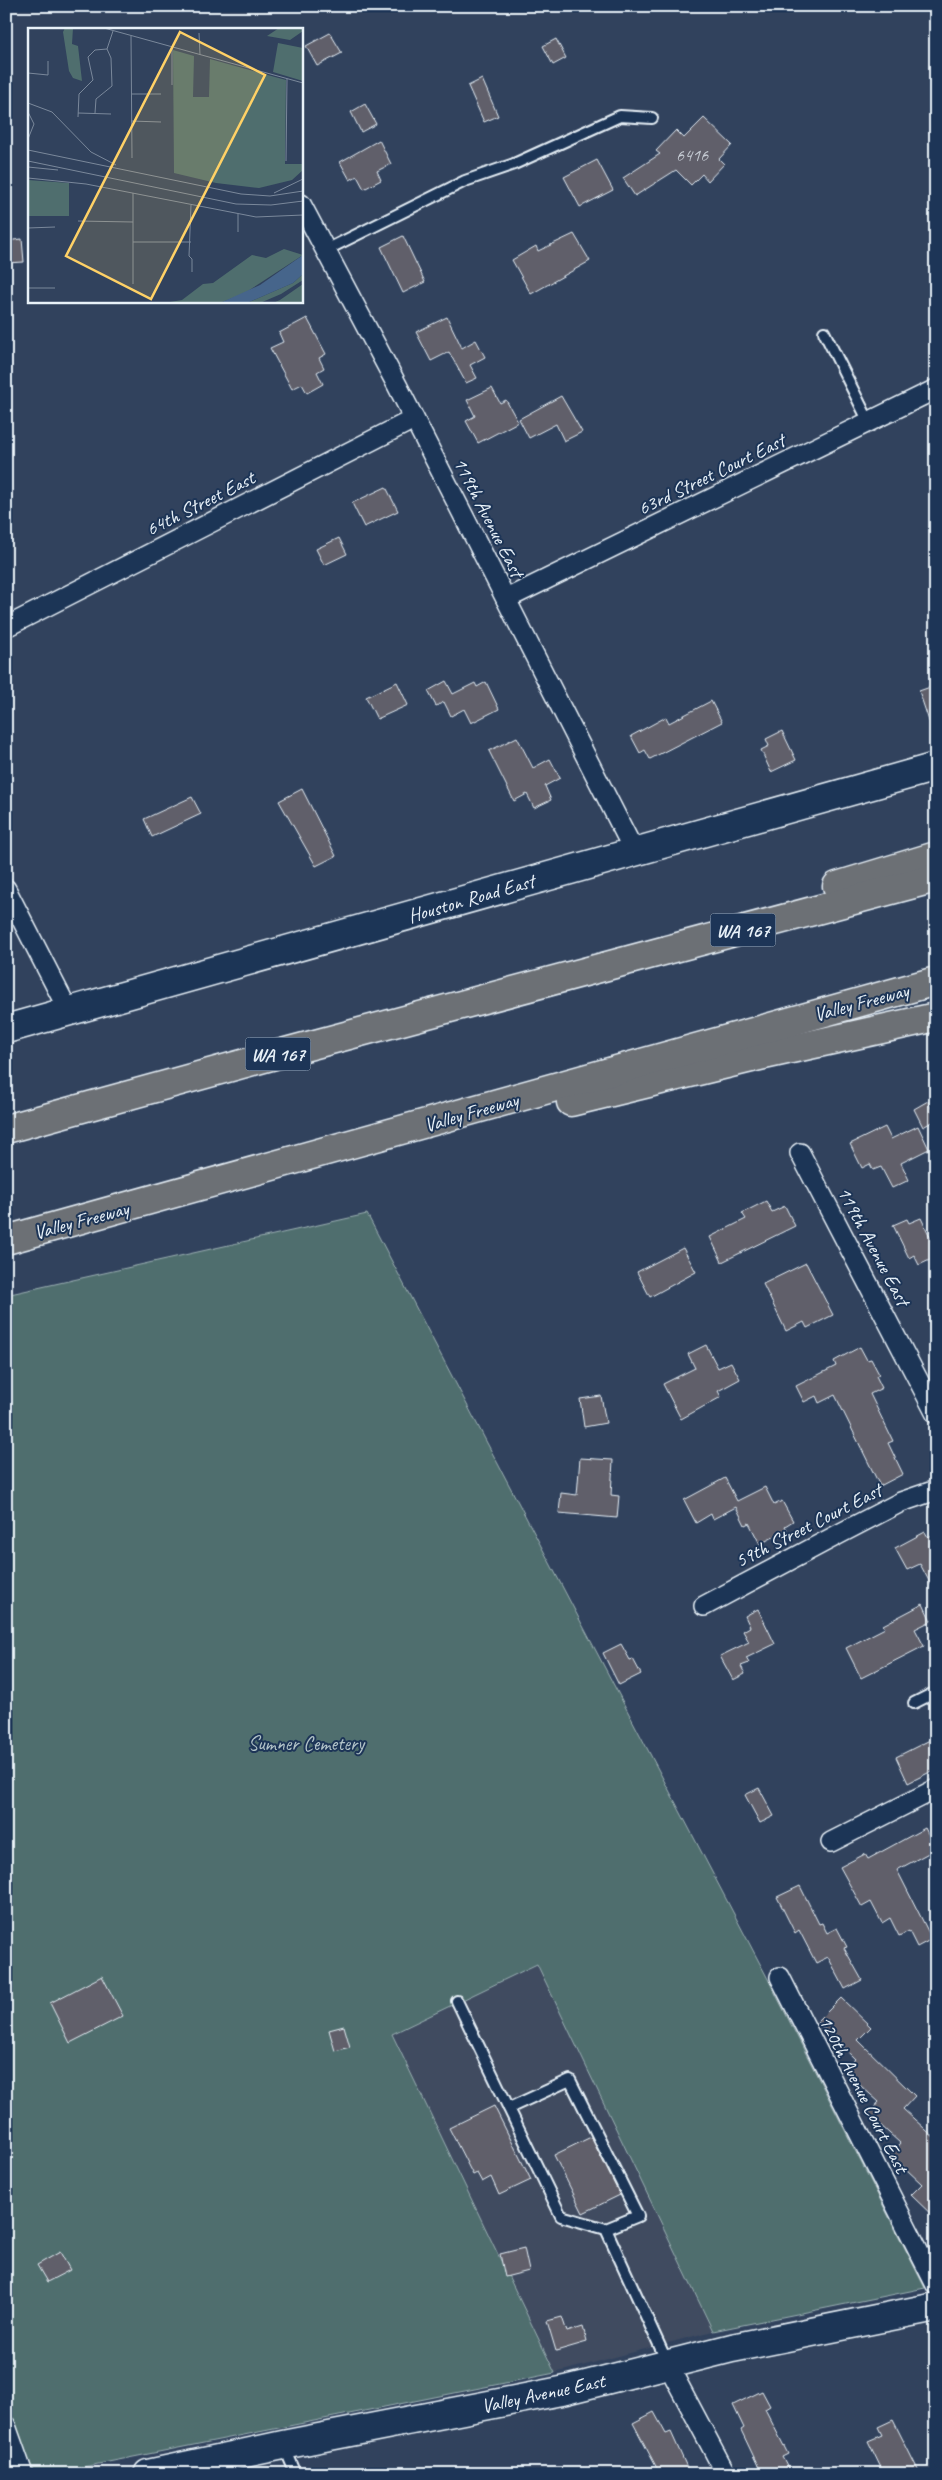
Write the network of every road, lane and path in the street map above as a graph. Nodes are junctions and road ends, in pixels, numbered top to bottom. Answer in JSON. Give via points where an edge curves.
{"nodes":[{"id":1,"x":652,"y":118,"type":"dead end"},
{"id":2,"x":302,"y":206,"type":"edge"},
{"id":3,"x":326,"y":250,"type":"junction"},
{"id":4,"x":824,"y":332,"type":"dead end"},
{"id":5,"x":936,"y":389,"type":"edge"},
{"id":6,"x":414,"y":419,"type":"junction"},
{"id":7,"x":869,"y":422,"type":"junction"},
{"id":8,"x":506,"y":599,"type":"junction"},
{"id":9,"x":6,"y":627,"type":"edge"},
{"id":10,"x":936,"y":766,"type":"edge"},
{"id":11,"x":634,"y":852,"type":"junction"},
{"id":12,"x":936,"y":856,"type":"edge"},
{"id":13,"x":936,"y":878,"type":"edge"},
{"id":14,"x":6,"y":889,"type":"edge"},
{"id":15,"x":936,"y":981,"type":"edge"},
{"id":16,"x":550,"y":982,"type":"junction"},
{"id":17,"x":69,"y":1012,"type":"junction"},
{"id":18,"x":936,"y":1017,"type":"edge"},
{"id":19,"x":6,"y":1029,"type":"edge"},
{"id":20,"x":6,"y":1129,"type":"edge"},
{"id":21,"x":354,"y":1145,"type":"junction"},
{"id":22,"x":800,"y":1153,"type":"dead end"},
{"id":23,"x":6,"y":1240,"type":"edge"},
{"id":24,"x":936,"y":1414,"type":"edge"},
{"id":25,"x":936,"y":1490,"type":"edge"},
{"id":26,"x":704,"y":1606,"type":"dead end"},
{"id":27,"x":936,"y":1692,"type":"edge"},
{"id":28,"x":914,"y":1703,"type":"dead end"},
{"id":29,"x":936,"y":1789,"type":"edge"},
{"id":30,"x":831,"y":1842,"type":"dead end"},
{"id":31,"x":780,"y":1977,"type":"dead end"},
{"id":32,"x":457,"y":2001,"type":"dead end"},
{"id":33,"x":508,"y":2108,"type":"junction"},
{"id":34,"x":606,"y":2229,"type":"junction"},
{"id":35,"x":936,"y":2285,"type":"edge"},
{"id":36,"x":936,"y":2307,"type":"edge"},
{"id":37,"x":668,"y":2365,"type":"junction"},
{"id":38,"x":6,"y":2426,"type":"edge"},
{"id":39,"x":283,"y":2445,"type":"junction"},
{"id":40,"x":23,"y":2474,"type":"edge"},
{"id":41,"x":148,"y":2474,"type":"edge"},
{"id":42,"x":296,"y":2474,"type":"edge"},
{"id":43,"x":726,"y":2474,"type":"edge"}],
"edges":[{"from":1,"to":3,"type":"lane","via":[[620,116],[514,164],[465,181]]},
{"from":2,"to":3,"type":"street","name":"119th Avenue East"},
{"from":3,"to":6,"type":"street","name":"119th Avenue East"},
{"from":4,"to":7,"type":"lane"},
{"from":5,"to":7,"type":"street","name":"63rd Street Court East"},
{"from":6,"to":8,"type":"street","name":"119th Avenue East"},
{"from":6,"to":9,"type":"street","name":"64th Street East"},
{"from":7,"to":8,"type":"street","name":"63rd Street Court East"},
{"from":8,"to":11,"type":"street","name":"119th Avenue East"},
{"from":10,"to":11,"type":"street","name":"Houston Road East"},
{"from":11,"to":17,"type":"street","name":"Houston Road East"},
{"from":12,"to":16,"type":"highway"},
{"from":13,"to":16,"type":"highway","number":"WA 167"},
{"from":14,"to":17,"type":"street"},
{"from":15,"to":21,"type":"highway","name":"Valley Freeway"},
{"from":16,"to":20,"type":"highway","number":"WA 167"},
{"from":17,"to":19,"type":"street","name":"Houston Road East"},
{"from":18,"to":21,"type":"highway","via":[[467,1126]]},
{"from":21,"to":23,"type":"highway","name":"Valley Freeway"},
{"from":22,"to":24,"type":"street","name":"119th Avenue East"},
{"from":25,"to":26,"type":"street","name":"59th Street Court East","via":[[902,1502]]},
{"from":27,"to":28,"type":"lane"},
{"from":29,"to":30,"type":"street"},
{"from":31,"to":35,"type":"street","name":"120th Avenue Court East"},
{"from":32,"to":33,"type":"lane"},
{"from":33,"to":34,"type":"lane","via":[[561,2216]]},
{"from":33,"to":34,"type":"lane","via":[[570,2080],[638,2216]]},
{"from":34,"to":37,"type":"lane"},
{"from":36,"to":37,"type":"street","name":"Valley Avenue East","via":[[732,2348]]},
{"from":37,"to":39,"type":"street","name":"Valley Avenue East","via":[[566,2390]]},
{"from":37,"to":43,"type":"street"},
{"from":38,"to":40,"type":"street"},
{"from":39,"to":41,"type":"street","name":"Valley Avenue East","via":[[223,2462]]},
{"from":39,"to":42,"type":"lane"}]}
